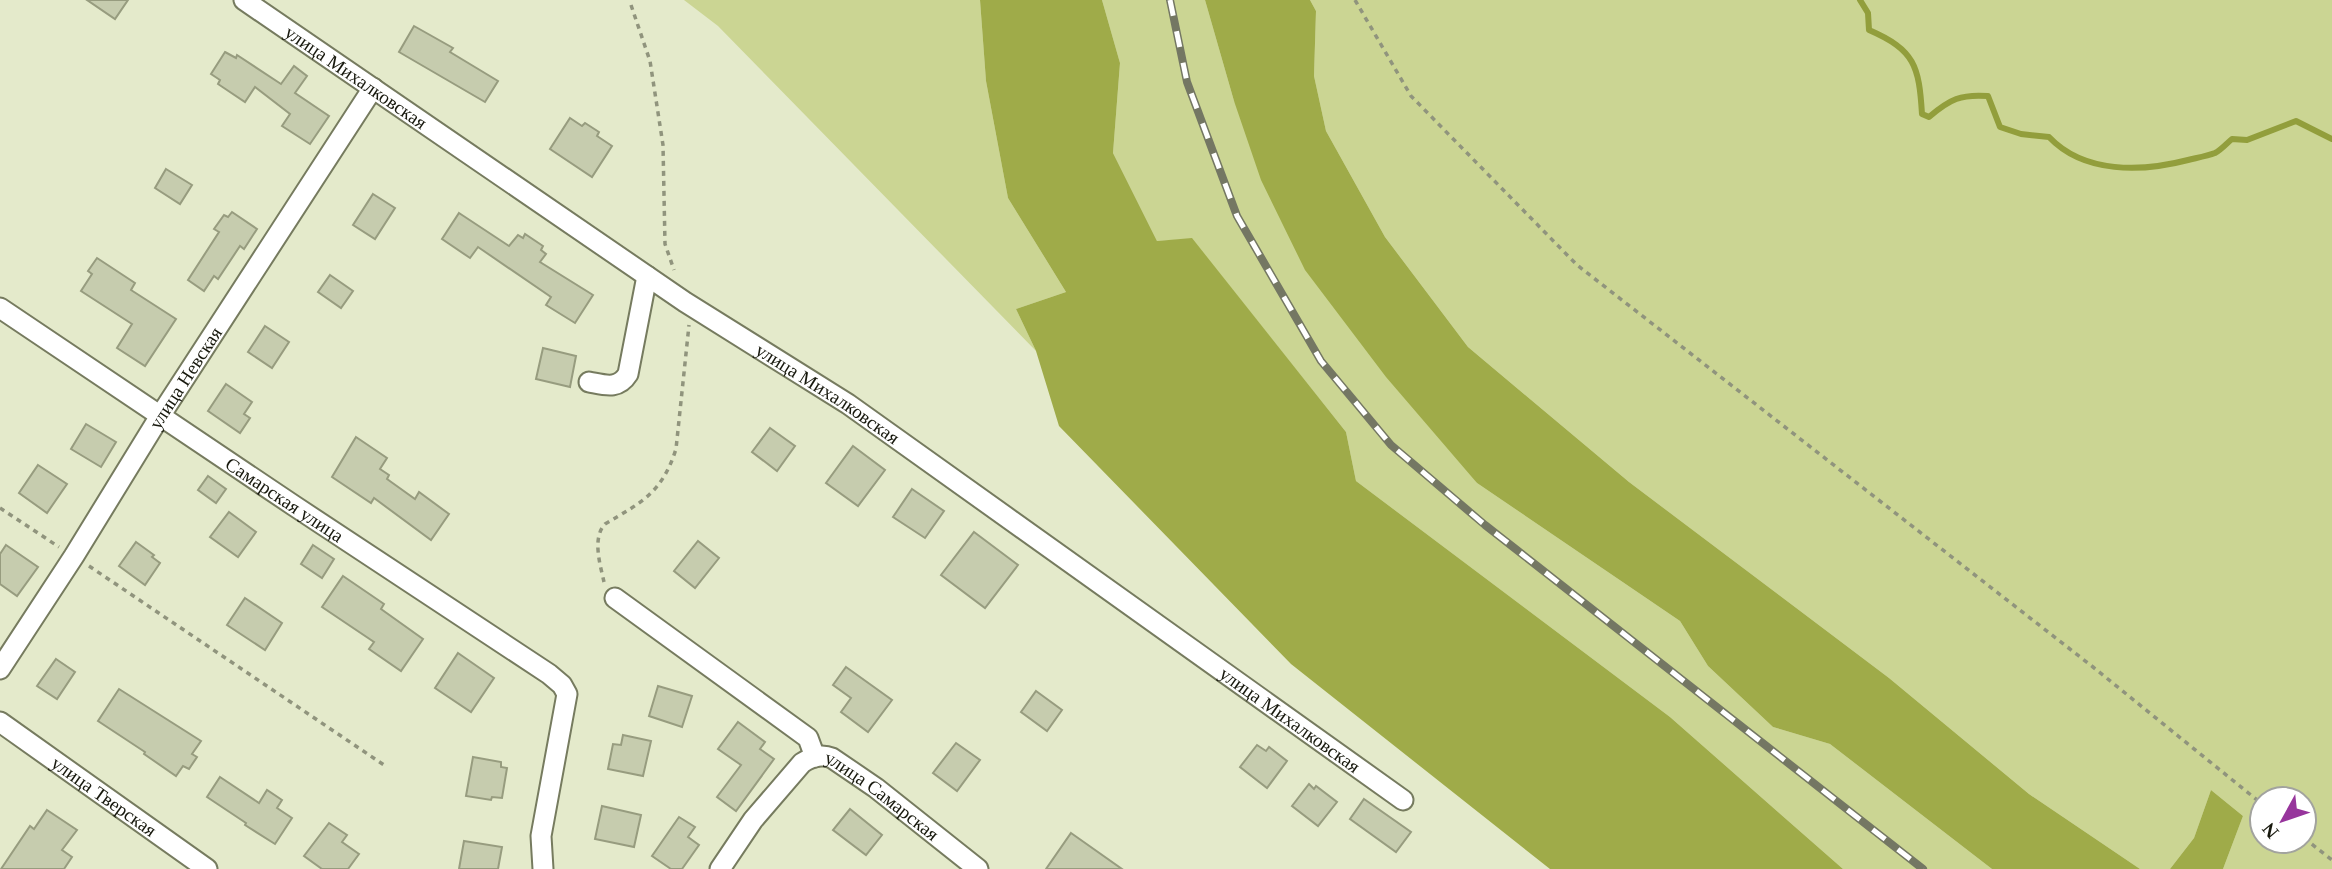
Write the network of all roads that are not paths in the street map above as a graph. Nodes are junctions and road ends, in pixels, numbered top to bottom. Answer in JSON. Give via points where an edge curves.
{"nodes":[{"id":1,"x":244,"y":0,"type":"edge"},
{"id":2,"x":373,"y":88,"type":"junction"},
{"id":3,"x":647,"y":276,"type":"junction"},
{"id":4,"x":0,"y":308,"type":"edge"},
{"id":5,"x":589,"y":382,"type":"dead end"},
{"id":6,"x":160,"y":416,"type":"junction"},
{"id":7,"x":615,"y":598,"type":"road end"},
{"id":8,"x":0,"y":669,"type":"edge"},
{"id":9,"x":0,"y":722,"type":"edge"},
{"id":10,"x":815,"y":757,"type":"junction"},
{"id":11,"x":1402,"y":800,"type":"dead end"},
{"id":12,"x":972,"y":867,"type":"edge"},
{"id":13,"x":207,"y":869,"type":"edge"},
{"id":14,"x":543,"y":869,"type":"edge"},
{"id":15,"x":720,"y":869,"type":"edge"}],
"edges":[{"from":1,"to":2,"type":"street","name":"улица Михалковская"},
{"from":2,"to":3,"type":"street","name":"улица Михалковская"},
{"from":2,"to":6,"type":"street","name":"улица Невская"},
{"from":3,"to":5,"type":"street","via":[[626,378],[614,386]]},
{"from":3,"to":11,"type":"street","name":"улица Михалковская","via":[[848,404]]},
{"from":4,"to":6,"type":"street","name":"Самарская улица"},
{"from":6,"to":8,"type":"street","name":"улица Невская"},
{"from":6,"to":14,"type":"street","name":"Самарская улица","via":[[562,685],[567,694],[541,836]]},
{"from":7,"to":10,"type":"street","via":[[808,738]]},
{"from":9,"to":13,"type":"street","name":"улица Тверская"},
{"from":10,"to":12,"type":"street","name":"улица Самарская","via":[[832,758],[876,788]]},
{"from":10,"to":15,"type":"street","via":[[802,763],[753,820]]}]}
